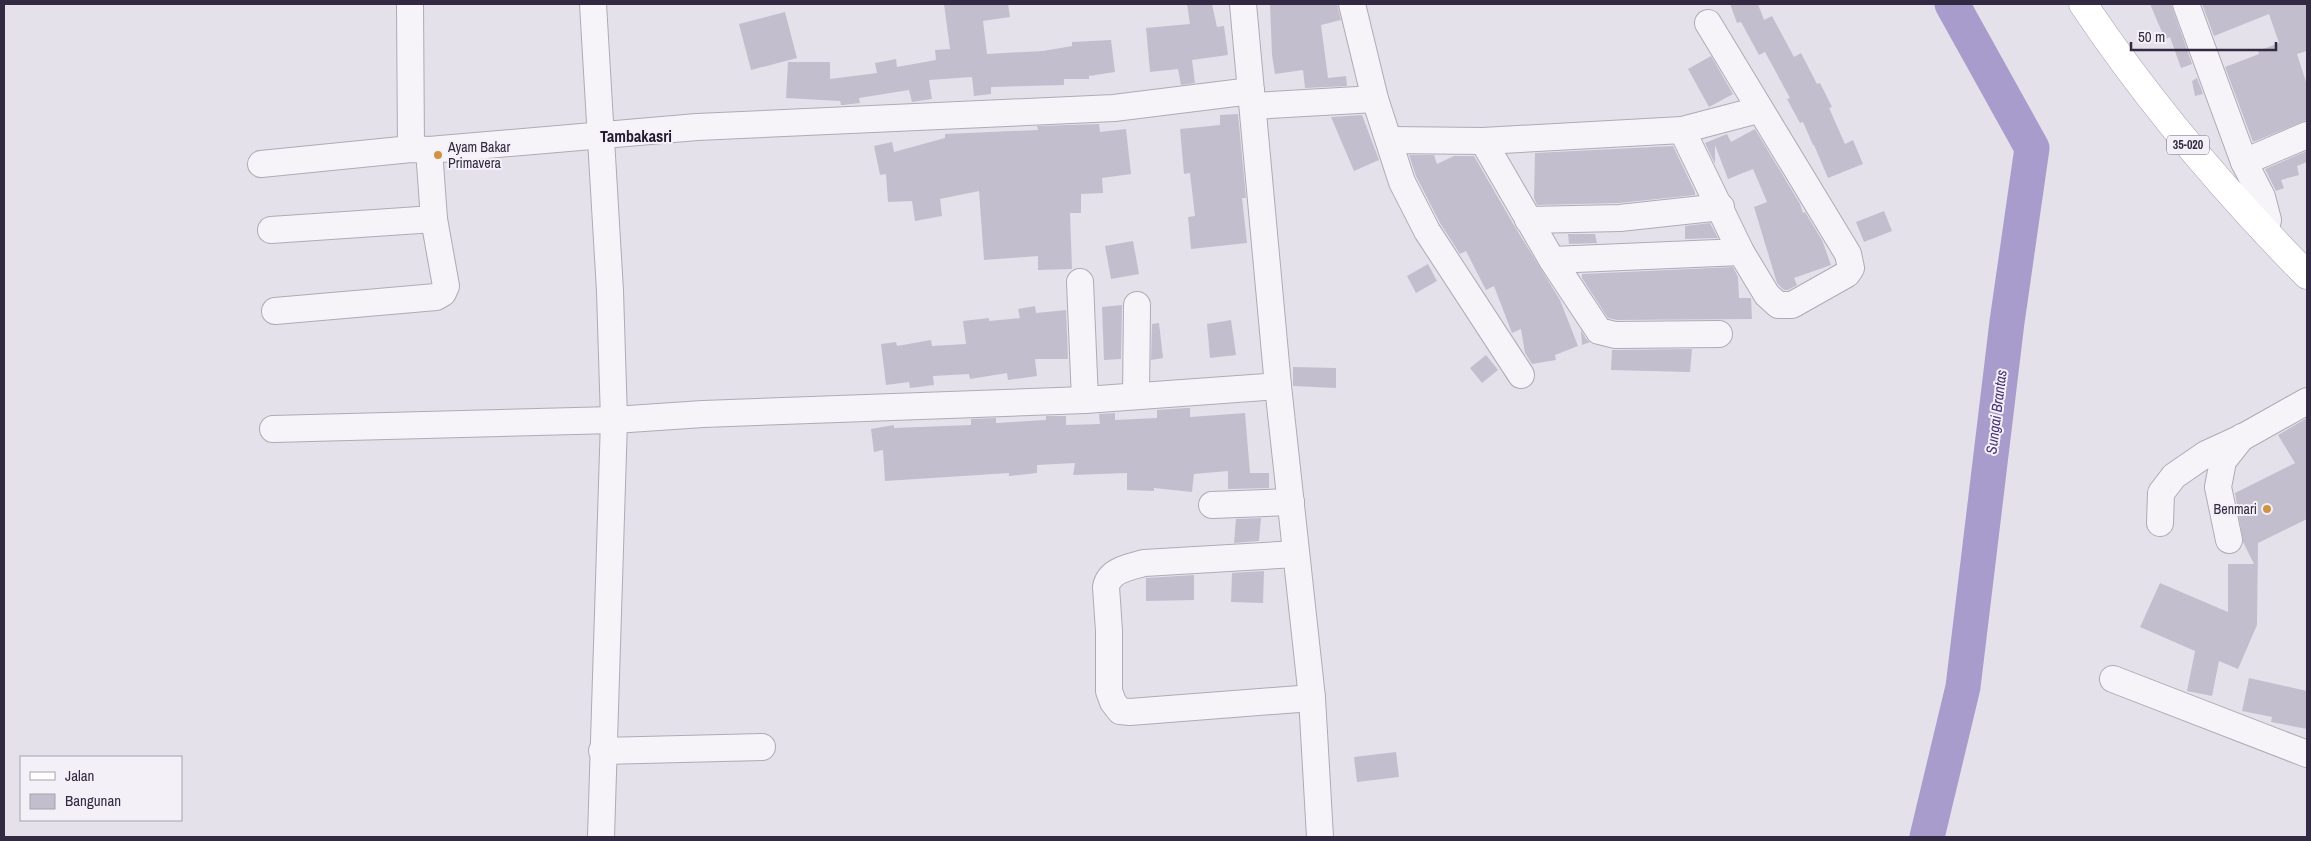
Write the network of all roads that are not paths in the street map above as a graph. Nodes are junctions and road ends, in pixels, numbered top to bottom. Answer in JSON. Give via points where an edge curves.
{"nodes":[{"id":1,"x":410,"y":4,"type":"edge"},
{"id":2,"x":593,"y":4,"type":"edge"},
{"id":3,"x":1243,"y":4,"type":"edge"},
{"id":4,"x":1352,"y":4,"type":"edge"},
{"id":5,"x":2083,"y":4,"type":"edge"},
{"id":6,"x":2186,"y":4,"type":"edge"},
{"id":7,"x":1708,"y":23,"type":"dead end"},
{"id":8,"x":1252,"y":98,"type":"junction"},
{"id":9,"x":1375,"y":99,"type":"junction"},
{"id":10,"x":1758,"y":110,"type":"junction"},
{"id":11,"x":1682,"y":130,"type":"junction"},
{"id":12,"x":602,"y":134,"type":"junction"},
{"id":13,"x":2307,"y":135,"type":"edge"},
{"id":14,"x":1389,"y":140,"type":"junction"},
{"id":15,"x":1483,"y":141,"type":"junction"},
{"id":16,"x":420,"y":149,"type":"junction"},
{"id":17,"x":2244,"y":162,"type":"junction"},
{"id":18,"x":261,"y":164,"type":"dead end"},
{"id":19,"x":1721,"y":207,"type":"junction"},
{"id":20,"x":434,"y":219,"type":"junction"},
{"id":21,"x":1528,"y":220,"type":"junction"},
{"id":22,"x":271,"y":230,"type":"dead end"},
{"id":23,"x":2265,"y":232,"type":"junction"},
{"id":24,"x":1741,"y":252,"type":"junction"},
{"id":25,"x":1552,"y":260,"type":"junction"},
{"id":26,"x":2307,"y":275,"type":"edge"},
{"id":27,"x":1080,"y":282,"type":"dead end"},
{"id":28,"x":1137,"y":306,"type":"dead end"},
{"id":29,"x":276,"y":311,"type":"dead end"},
{"id":30,"x":1720,"y":334,"type":"dead end"},
{"id":31,"x":1521,"y":375,"type":"dead end"},
{"id":32,"x":1278,"y":386,"type":"junction"},
{"id":33,"x":1136,"y":396,"type":"junction"},
{"id":34,"x":1086,"y":400,"type":"junction"},
{"id":35,"x":2307,"y":402,"type":"edge"},
{"id":36,"x":614,"y":420,"type":"junction"},
{"id":37,"x":273,"y":429,"type":"dead end"},
{"id":38,"x":2243,"y":437,"type":"junction"},
{"id":39,"x":1291,"y":502,"type":"junction"},
{"id":40,"x":1212,"y":505,"type":"dead end"},
{"id":41,"x":2160,"y":523,"type":"dead end"},
{"id":42,"x":2228,"y":540,"type":"dead end"},
{"id":43,"x":1296,"y":554,"type":"junction"},
{"id":44,"x":2113,"y":678,"type":"dead end"},
{"id":45,"x":1312,"y":698,"type":"junction"},
{"id":46,"x":762,"y":747,"type":"dead end"},
{"id":47,"x":602,"y":750,"type":"junction"},
{"id":48,"x":2307,"y":754,"type":"edge"},
{"id":49,"x":601,"y":837,"type":"edge"},
{"id":50,"x":1320,"y":837,"type":"edge"}],
"edges":[{"from":1,"to":16,"type":"street"},
{"from":2,"to":12,"type":"street"},
{"from":3,"to":8,"type":"street"},
{"from":4,"to":9,"type":"street"},
{"from":5,"to":23,"type":"main road","number":"35-020","via":[[2118,55],[2182,136]]},
{"from":6,"to":17,"type":"street"},
{"from":7,"to":10,"type":"street"},
{"from":8,"to":9,"type":"street"},
{"from":8,"to":12,"type":"street"},
{"from":8,"to":32,"type":"street"},
{"from":9,"to":14,"type":"street"},
{"from":10,"to":11,"type":"street"},
{"from":10,"to":24,"type":"street","via":[[1848,254],[1851,268],[1792,305],[1778,305],[1767,295]]},
{"from":11,"to":15,"type":"street"},
{"from":11,"to":19,"type":"street"},
{"from":12,"to":16,"type":"street"},
{"from":12,"to":36,"type":"street"},
{"from":13,"to":17,"type":"street"},
{"from":14,"to":15,"type":"street"},
{"from":14,"to":31,"type":"street","via":[[1402,182],[1427,231]]},
{"from":15,"to":21,"type":"street"},
{"from":16,"to":18,"type":"street"},
{"from":16,"to":20,"type":"street"},
{"from":17,"to":23,"type":"street","via":[[2262,197],[2268,220]]},
{"from":19,"to":21,"type":"street","via":[[1620,218]]},
{"from":19,"to":24,"type":"street"},
{"from":20,"to":22,"type":"street"},
{"from":20,"to":29,"type":"street","via":[[446,286],[443,293],[436,297]]},
{"from":21,"to":25,"type":"street"},
{"from":23,"to":26,"type":"main road","number":"35-020"},
{"from":24,"to":25,"type":"street"},
{"from":25,"to":30,"type":"street","via":[[1600,331],[1606,334]]},
{"from":27,"to":34,"type":"street"},
{"from":28,"to":33,"type":"street"},
{"from":32,"to":33,"type":"street"},
{"from":32,"to":39,"type":"street"},
{"from":33,"to":34,"type":"street"},
{"from":34,"to":36,"type":"street"},
{"from":35,"to":38,"type":"street"},
{"from":36,"to":37,"type":"street"},
{"from":36,"to":47,"type":"street"},
{"from":38,"to":41,"type":"street","via":[[2206,454],[2174,476],[2161,493]]},
{"from":38,"to":42,"type":"street","via":[[2223,461],[2218,487]]},
{"from":39,"to":40,"type":"street"},
{"from":39,"to":43,"type":"street"},
{"from":43,"to":45,"type":"street"},
{"from":43,"to":45,"type":"street","via":[[1144,563],[1113,574],[1106,587],[1109,691],[1120,711],[1130,712]]},
{"from":44,"to":48,"type":"street"},
{"from":45,"to":50,"type":"street"},
{"from":46,"to":47,"type":"street"},
{"from":47,"to":49,"type":"street"}]}
